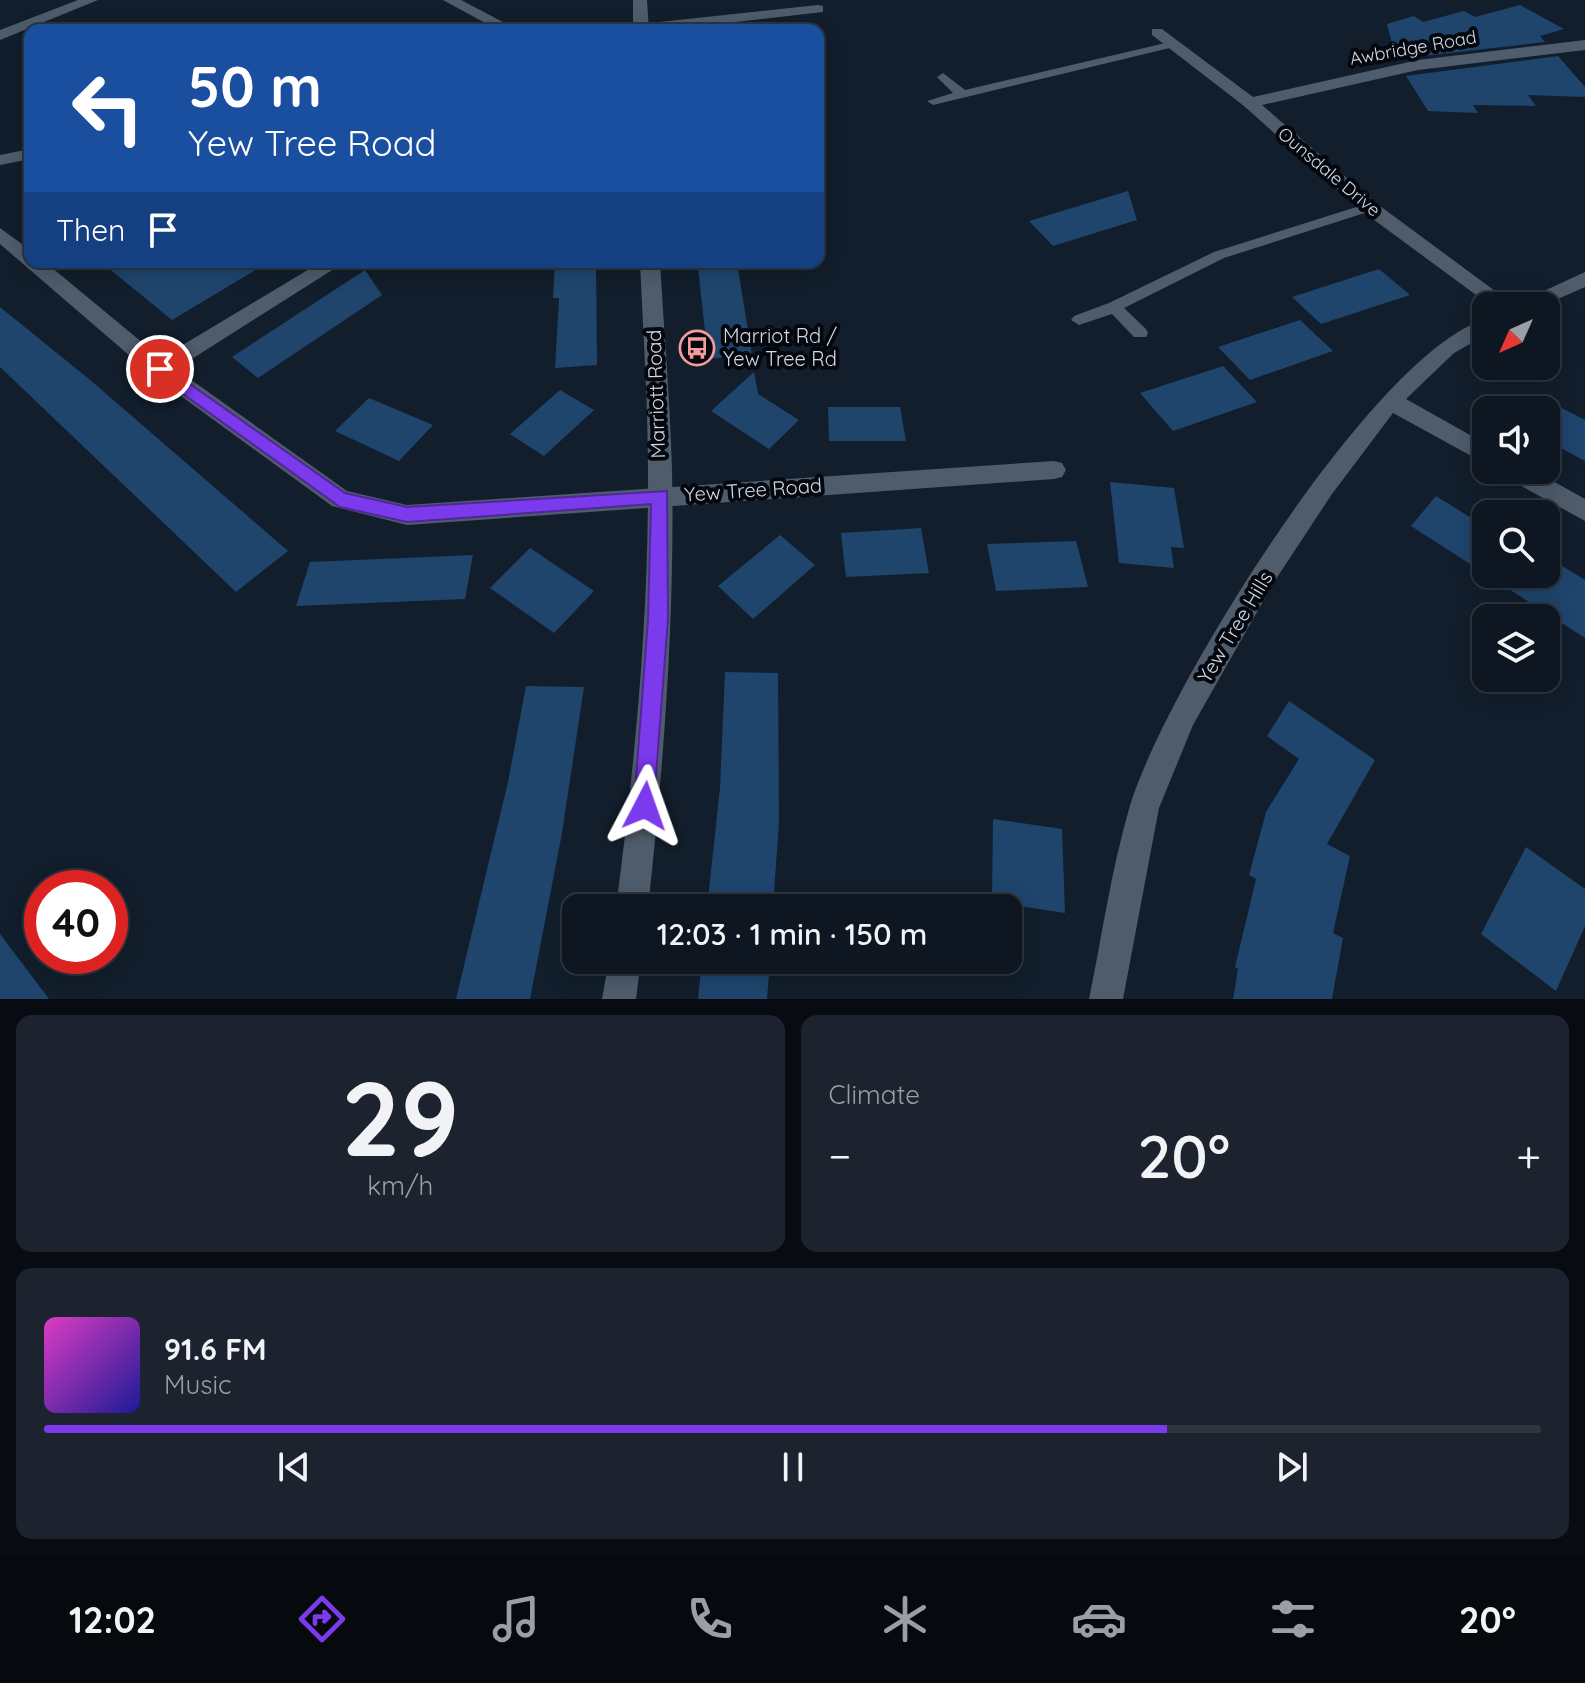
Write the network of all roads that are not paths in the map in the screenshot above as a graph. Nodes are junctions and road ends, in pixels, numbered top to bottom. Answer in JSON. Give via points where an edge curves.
{"nodes":[{"id":1,"x":91,"y":0,"type":"edge"},
{"id":2,"x":450,"y":0,"type":"edge"},
{"id":3,"x":640,"y":0,"type":"edge"},
{"id":4,"x":818,"y":9,"type":"dead end"},
{"id":5,"x":29,"y":24,"type":"edge"},
{"id":6,"x":498,"y":24,"type":"edge"},
{"id":7,"x":641,"y":24,"type":"edge"},
{"id":8,"x":685,"y":24,"type":"edge"},
{"id":9,"x":24,"y":26,"type":"edge"},
{"id":10,"x":1157,"y":32,"type":"dead end"},
{"id":11,"x":0,"y":35,"type":"edge"},
{"id":12,"x":1174,"y":44,"type":"junction"},
{"id":13,"x":1585,"y":45,"type":"edge"},
{"id":14,"x":943,"y":77,"type":"dead end"},
{"id":15,"x":962,"y":94,"type":"junction"},
{"id":16,"x":933,"y":101,"type":"dead end"},
{"id":17,"x":1250,"y":103,"type":"junction"},
{"id":18,"x":24,"y":155,"type":"edge"},
{"id":19,"x":0,"y":160,"type":"edge"},
{"id":20,"x":1369,"y":207,"type":"junction"},
{"id":21,"x":0,"y":234,"type":"edge"},
{"id":22,"x":24,"y":255,"type":"edge"},
{"id":23,"x":39,"y":268,"type":"edge"},
{"id":24,"x":325,"y":268,"type":"edge"},
{"id":25,"x":650,"y":268,"type":"edge"},
{"id":26,"x":1585,"y":279,"type":"edge"},
{"id":27,"x":1486,"y":292,"type":"edge"},
{"id":28,"x":1556,"y":292,"type":"edge"},
{"id":29,"x":1114,"y":307,"type":"junction"},
{"id":30,"x":1079,"y":320,"type":"dead end"},
{"id":31,"x":1140,"y":333,"type":"dead end"},
{"id":32,"x":1472,"y":334,"type":"edge"},
{"id":33,"x":160,"y":369,"type":"junction"},
{"id":34,"x":1390,"y":401,"type":"junction"},
{"id":35,"x":1472,"y":447,"type":"edge"},
{"id":36,"x":1054,"y":470,"type":"dead end"},
{"id":37,"x":1538,"y":484,"type":"edge"},
{"id":38,"x":660,"y":496,"type":"junction"},
{"id":39,"x":1585,"y":511,"type":"edge"},
{"id":40,"x":634,"y":894,"type":"edge"},
{"id":41,"x":623,"y":974,"type":"edge"},
{"id":42,"x":619,"y":999,"type":"edge"},
{"id":43,"x":1106,"y":999,"type":"edge"}],
"edges":[{"from":1,"to":5,"type":"street"},
{"from":2,"to":6,"type":"street"},
{"from":3,"to":7,"type":"street"},
{"from":4,"to":8,"type":"street"},
{"from":9,"to":11,"type":"street"},
{"from":10,"to":12,"type":"street","name":"Ounsdale Drive"},
{"from":12,"to":15,"type":"lane"},
{"from":12,"to":17,"type":"street","name":"Ounsdale Drive"},
{"from":13,"to":17,"type":"street","name":"Awbridge Road","via":[[1418,65]]},
{"from":14,"to":15,"type":"lane"},
{"from":15,"to":16,"type":"lane"},
{"from":17,"to":20,"type":"street","name":"Ounsdale Drive"},
{"from":18,"to":19,"type":"street"},
{"from":20,"to":27,"type":"street","name":"Ounsdale Drive"},
{"from":20,"to":29,"type":"lane","via":[[1219,255]]},
{"from":21,"to":22,"type":"street","name":"Yew Tree Road"},
{"from":23,"to":33,"type":"street","name":"Yew Tree Road"},
{"from":24,"to":33,"type":"street"},
{"from":25,"to":38,"type":"street","name":"Marriott Road"},
{"from":26,"to":28,"type":"street"},
{"from":29,"to":30,"type":"lane"},
{"from":29,"to":31,"type":"lane"},
{"from":32,"to":34,"type":"street","name":"Yew Tree Hills","via":[[1447,348]]},
{"from":33,"to":38,"type":"street","name":"Yew Tree Road","via":[[340,499],[407,515]]},
{"from":34,"to":35,"type":"street"},
{"from":34,"to":43,"type":"street","name":"Yew Tree Hills","via":[[1265,574],[1182,717],[1144,808]]},
{"from":36,"to":38,"type":"street","name":"Yew Tree Road"},
{"from":37,"to":39,"type":"street"},
{"from":38,"to":40,"type":"street","name":"Marriott Road","via":[[658,619]]},
{"from":41,"to":42,"type":"street"}]}
